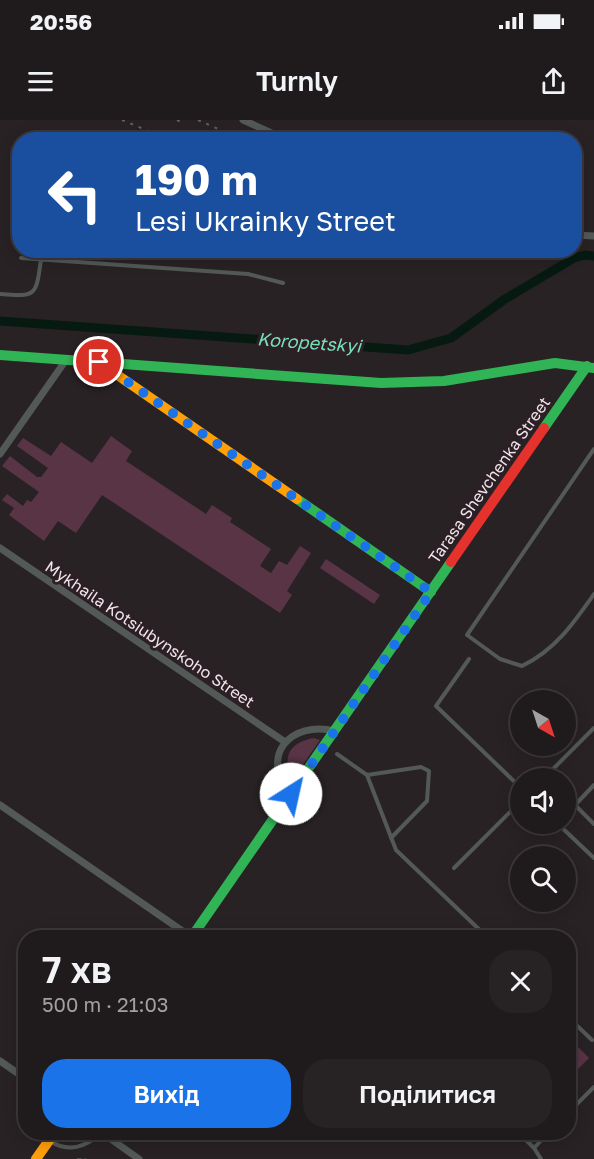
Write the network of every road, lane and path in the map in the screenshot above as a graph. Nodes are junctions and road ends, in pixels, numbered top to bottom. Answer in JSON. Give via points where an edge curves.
{"nodes":[{"id":1,"x":243,"y":120,"type":"edge"},
{"id":2,"x":269,"y":132,"type":"edge"},
{"id":3,"x":21,"y":258,"type":"dead end"},
{"id":4,"x":41,"y":260,"type":"junction"},
{"id":5,"x":283,"y":283,"type":"dead end"},
{"id":6,"x":0,"y":294,"type":"edge"},
{"id":7,"x":0,"y":355,"type":"edge"},
{"id":8,"x":66,"y":360,"type":"junction"},
{"id":9,"x":99,"y":362,"type":"junction"},
{"id":10,"x":590,"y":365,"type":"edge"},
{"id":11,"x":594,"y":450,"type":"edge"},
{"id":12,"x":0,"y":454,"type":"edge"},
{"id":13,"x":0,"y":548,"type":"edge"},
{"id":14,"x":431,"y":592,"type":"junction"},
{"id":15,"x":594,"y":594,"type":"edge"},
{"id":16,"x":469,"y":659,"type":"dead end"},
{"id":17,"x":594,"y":728,"type":"edge"},
{"id":18,"x":335,"y":731,"type":"junction"},
{"id":19,"x":285,"y":742,"type":"junction"},
{"id":20,"x":337,"y":754,"type":"dead end"},
{"id":21,"x":554,"y":768,"type":"edge"},
{"id":22,"x":367,"y":775,"type":"junction"},
{"id":23,"x":510,"y":777,"type":"edge"},
{"id":24,"x":594,"y":785,"type":"edge"},
{"id":25,"x":291,"y":794,"type":"junction"},
{"id":26,"x":0,"y":805,"type":"edge"},
{"id":27,"x":510,"y":812,"type":"edge"},
{"id":28,"x":594,"y":824,"type":"edge"},
{"id":29,"x":569,"y":834,"type":"edge"},
{"id":30,"x":391,"y":838,"type":"junction"},
{"id":31,"x":594,"y":858,"type":"edge"},
{"id":32,"x":454,"y":868,"type":"dead end"},
{"id":33,"x":181,"y":930,"type":"edge"},
{"id":34,"x":196,"y":930,"type":"edge"},
{"id":35,"x":478,"y":930,"type":"edge"},
{"id":36,"x":576,"y":1024,"type":"edge"},
{"id":37,"x":593,"y":1040,"type":"edge"},
{"id":38,"x":0,"y":1061,"type":"edge"},
{"id":39,"x":18,"y":1073,"type":"edge"},
{"id":40,"x":594,"y":1088,"type":"edge"},
{"id":41,"x":576,"y":1105,"type":"edge"},
{"id":42,"x":47,"y":1140,"type":"edge"},
{"id":43,"x":55,"y":1140,"type":"edge"},
{"id":44,"x":91,"y":1140,"type":"edge"},
{"id":45,"x":111,"y":1140,"type":"edge"},
{"id":46,"x":526,"y":1140,"type":"edge"},
{"id":47,"x":542,"y":1140,"type":"edge"},
{"id":48,"x":534,"y":1148,"type":"junction"},
{"id":49,"x":36,"y":1159,"type":"edge"},
{"id":50,"x":77,"y":1159,"type":"edge"},
{"id":51,"x":86,"y":1159,"type":"edge"},
{"id":52,"x":139,"y":1159,"type":"edge"},
{"id":53,"x":541,"y":1159,"type":"edge"}],
"edges":[{"from":1,"to":2,"type":"street"},
{"from":3,"to":4,"type":"lane"},
{"from":4,"to":5,"type":"lane","via":[[248,274]]},
{"from":4,"to":6,"type":"lane","via":[[33,293]]},
{"from":7,"to":8,"type":"main road"},
{"from":8,"to":9,"type":"main road"},
{"from":8,"to":12,"type":"street"},
{"from":9,"to":10,"type":"main road","via":[[416,384],[555,363]]},
{"from":9,"to":14,"type":"main road"},
{"from":10,"to":14,"type":"main road","name":"Tarasa Shevchenka Street"},
{"from":11,"to":15,"type":"lane","via":[[467,635],[500,659],[522,666],[564,636]]},
{"from":13,"to":19,"type":"street","name":"Mykhaila Kotsiubynskoho Street"},
{"from":14,"to":18,"type":"main road","name":"Tarasa Shevchenka Street"},
{"from":16,"to":23,"type":"lane","via":[[436,706]]},
{"from":17,"to":21,"type":"lane"},
{"from":18,"to":19,"type":"street","via":[[305,730]]},
{"from":18,"to":25,"type":"main road","name":"Tarasa Shevchenka Street"},
{"from":19,"to":25,"type":"street","via":[[277,768]]},
{"from":20,"to":22,"type":"lane"},
{"from":22,"to":30,"type":"lane"},
{"from":22,"to":30,"type":"lane","via":[[421,767],[429,771],[427,801]]},
{"from":24,"to":28,"type":"lane","via":[[574,805]]},
{"from":25,"to":34,"type":"main road","name":"Tarasa Shevchenka Street"},
{"from":26,"to":33,"type":"street"},
{"from":27,"to":32,"type":"lane"},
{"from":29,"to":31,"type":"lane"},
{"from":30,"to":35,"type":"lane","via":[[396,850]]},
{"from":36,"to":37,"type":"lane"},
{"from":38,"to":39,"type":"street"},
{"from":40,"to":41,"type":"lane"},
{"from":42,"to":49,"type":"main road"},
{"from":43,"to":44,"type":"lane","via":[[66,1148]]},
{"from":45,"to":52,"type":"street"},
{"from":46,"to":48,"type":"lane"},
{"from":47,"to":48,"type":"lane"},
{"from":48,"to":53,"type":"lane"},
{"from":50,"to":51,"type":"path"}]}
